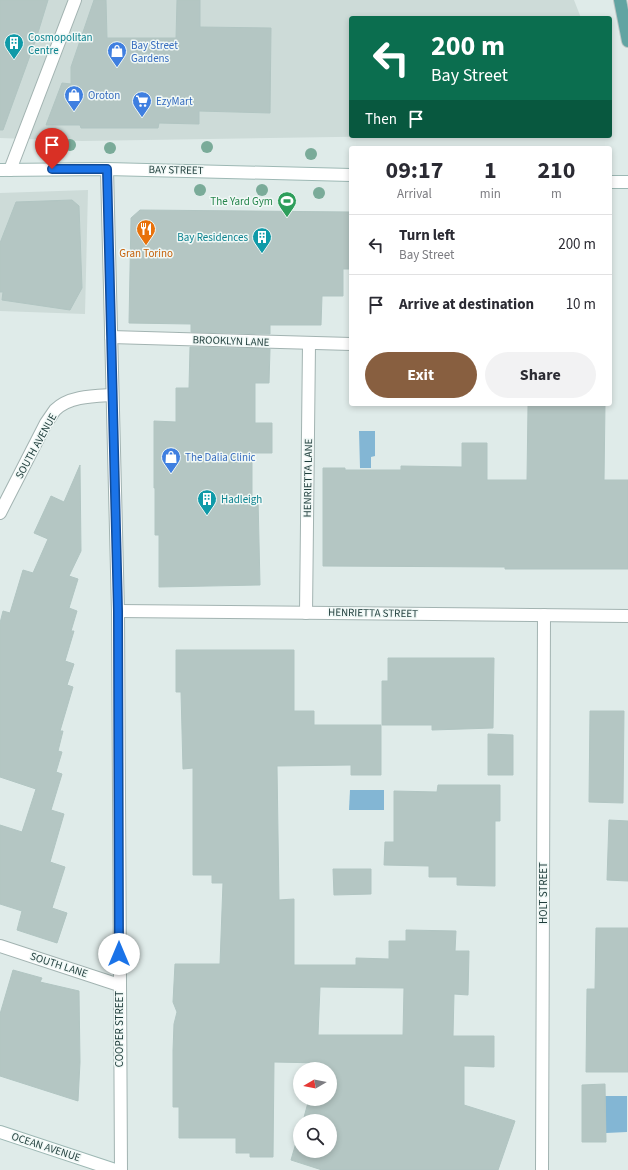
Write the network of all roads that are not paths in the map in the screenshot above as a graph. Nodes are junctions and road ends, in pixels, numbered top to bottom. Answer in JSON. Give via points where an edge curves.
{"nodes":[{"id":1,"x":75,"y":0,"type":"edge"},
{"id":2,"x":620,"y":0,"type":"edge"},
{"id":3,"x":628,"y":41,"type":"edge"},
{"id":4,"x":107,"y":169,"type":"junction"},
{"id":5,"x":5,"y":170,"type":"edge"},
{"id":6,"x":349,"y":175,"type":"edge"},
{"id":7,"x":612,"y":182,"type":"edge"},
{"id":8,"x":628,"y":182,"type":"edge"},
{"id":9,"x":111,"y":337,"type":"junction"},
{"id":10,"x":309,"y":344,"type":"junction"},
{"id":11,"x":349,"y":344,"type":"edge"},
{"id":12,"x":112,"y":395,"type":"junction"},
{"id":13,"x":0,"y":513,"type":"edge"},
{"id":14,"x":118,"y":611,"type":"junction"},
{"id":15,"x":306,"y":613,"type":"junction"},
{"id":16,"x":544,"y":615,"type":"junction"},
{"id":17,"x":628,"y":616,"type":"edge"},
{"id":18,"x":0,"y":946,"type":"edge"},
{"id":19,"x":119,"y":985,"type":"junction"},
{"id":20,"x":0,"y":1132,"type":"edge"},
{"id":21,"x":116,"y":1170,"type":"edge"},
{"id":22,"x":121,"y":1170,"type":"edge"},
{"id":23,"x":542,"y":1170,"type":"edge"}],
"edges":[{"from":1,"to":5,"type":"street"},
{"from":2,"to":3,"type":"main road"},
{"from":4,"to":5,"type":"street","name":"BAY STREET"},
{"from":4,"to":6,"type":"street","name":"BAY STREET"},
{"from":4,"to":9,"type":"street","name":"COOPER STREET"},
{"from":7,"to":8,"type":"street"},
{"from":9,"to":10,"type":"street","name":"BROOKLYN LANE"},
{"from":9,"to":12,"type":"street","name":"COOPER STREET"},
{"from":10,"to":11,"type":"street","name":"BROOKLYN LANE"},
{"from":10,"to":15,"type":"street","name":"HENRIETTA LANE"},
{"from":12,"to":13,"type":"street","name":"SOUTH AVENUE","via":[[69,401],[56,410],[46,423]]},
{"from":12,"to":14,"type":"street","name":"COOPER STREET"},
{"from":14,"to":15,"type":"street","name":"HENRIETTA STREET"},
{"from":14,"to":19,"type":"street","name":"COOPER STREET"},
{"from":15,"to":16,"type":"street","name":"HENRIETTA STREET"},
{"from":16,"to":17,"type":"street","name":"HENRIETTA STREET"},
{"from":16,"to":23,"type":"street","name":"HOLT STREET"},
{"from":18,"to":19,"type":"street","name":"SOUTH LANE"},
{"from":19,"to":22,"type":"street","name":"COOPER STREET"},
{"from":20,"to":21,"type":"street","name":"OCEAN AVENUE"}]}
